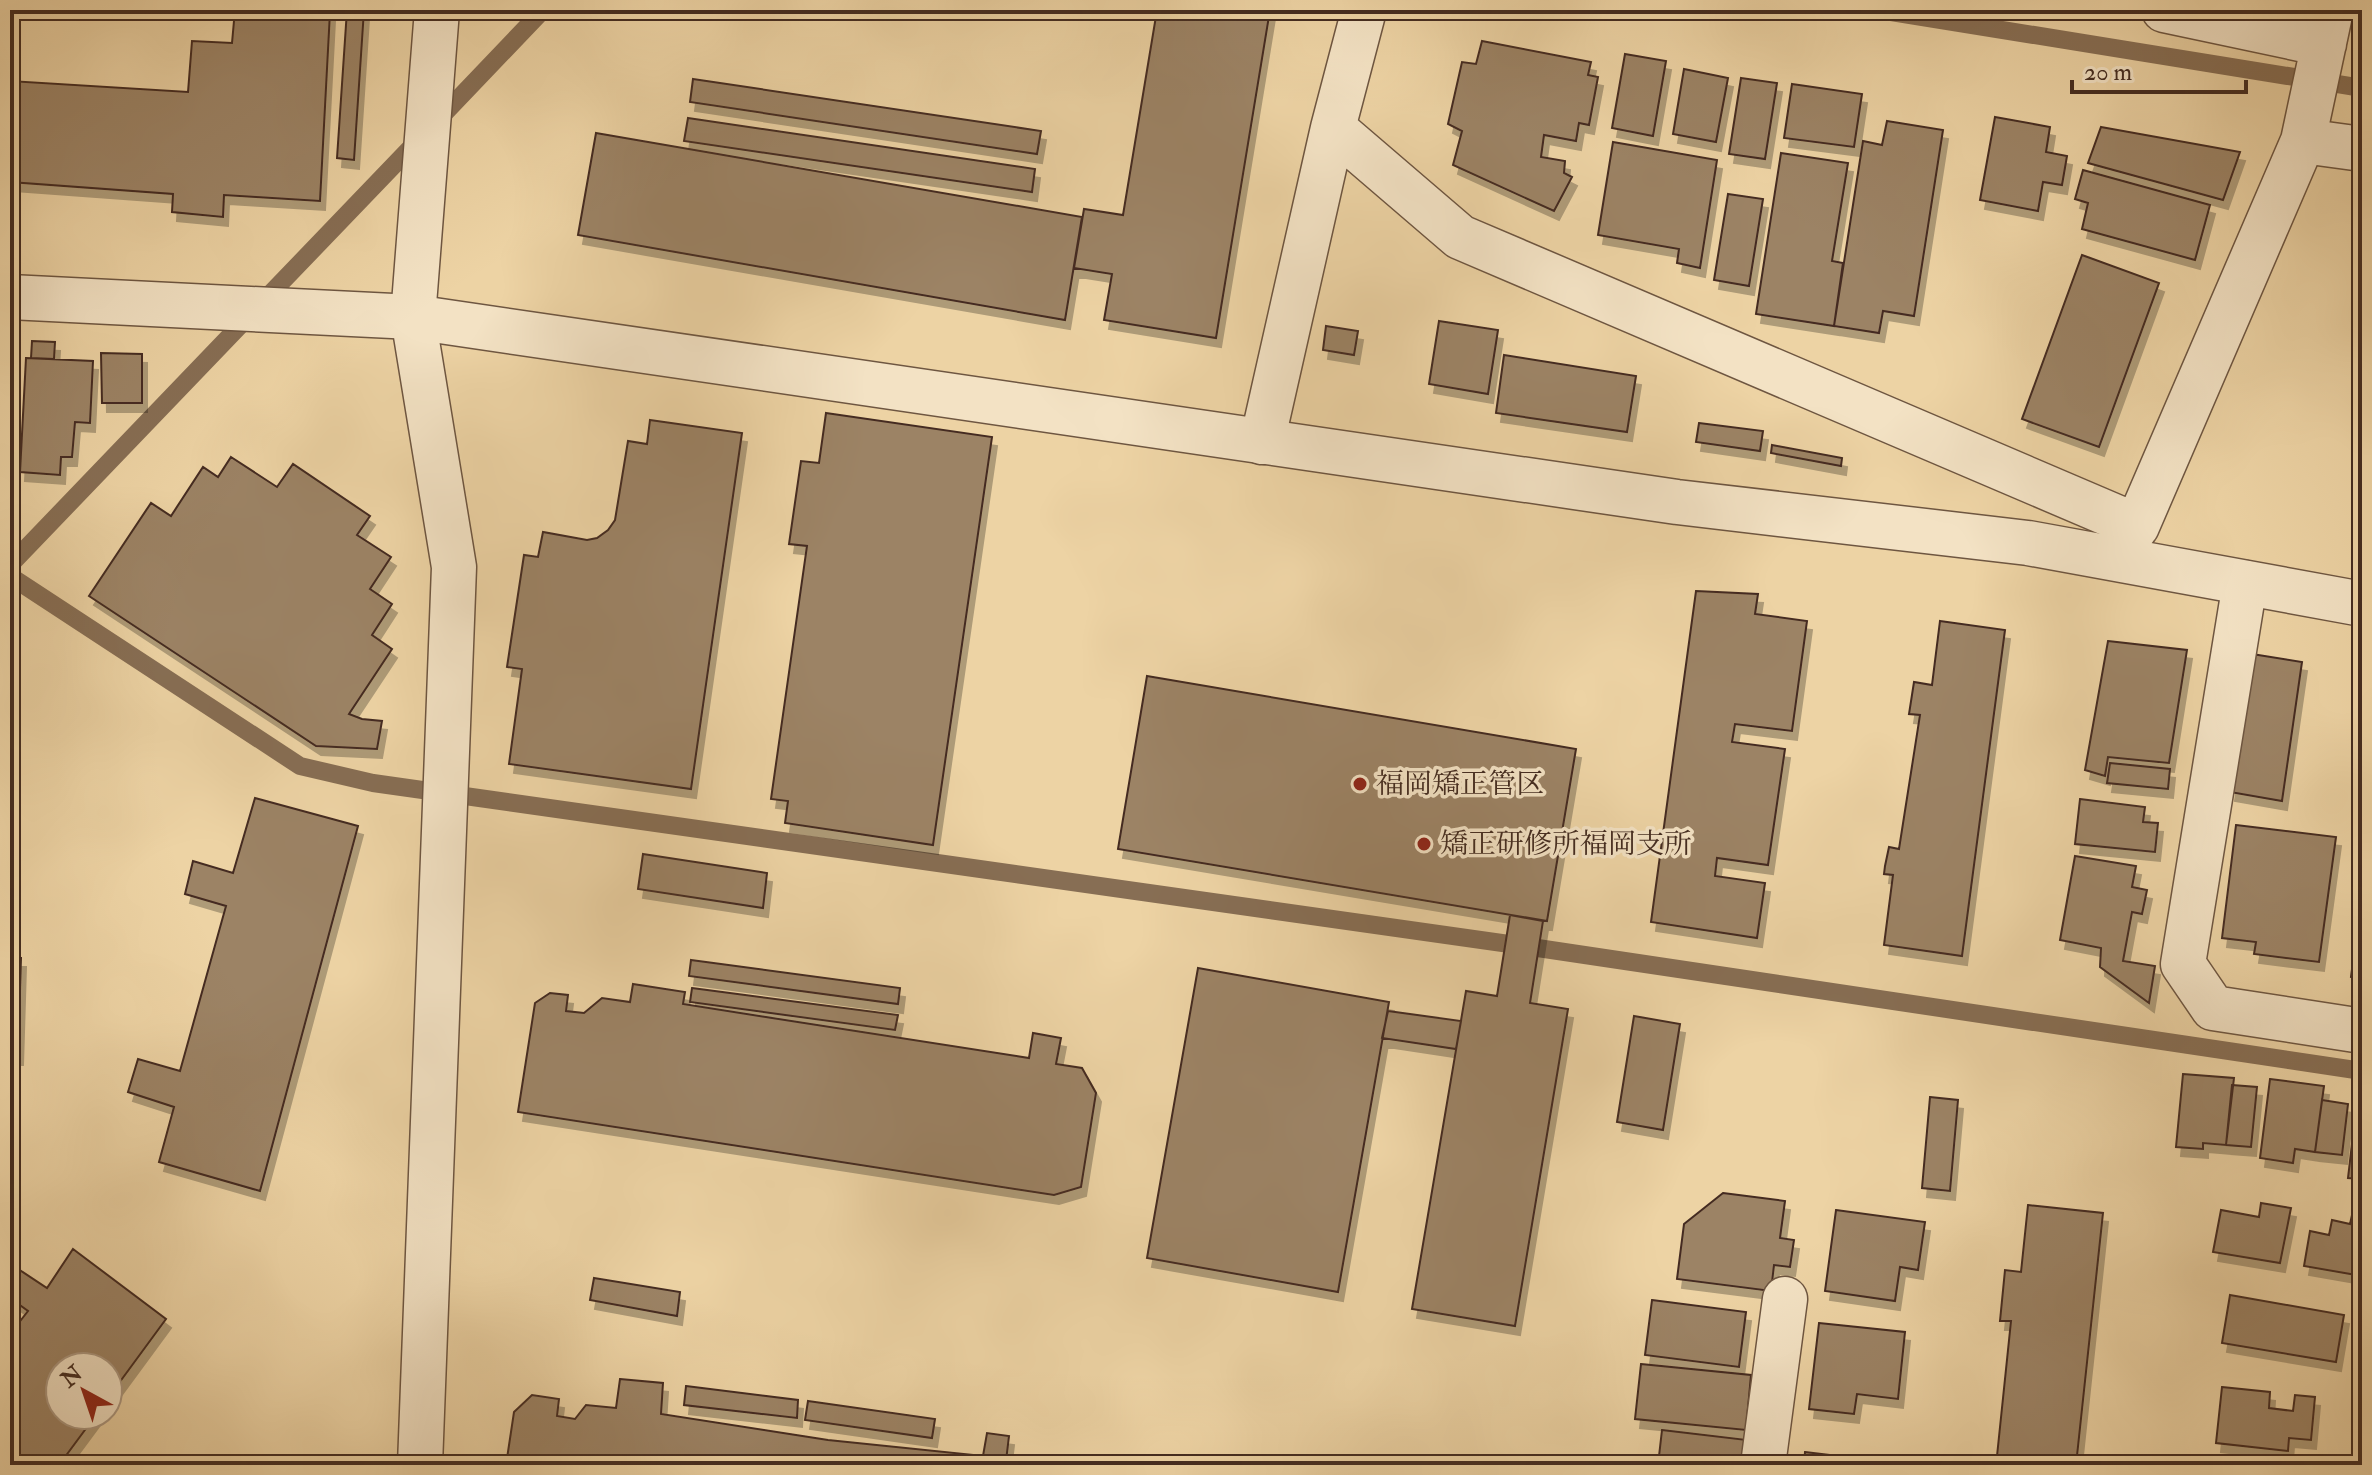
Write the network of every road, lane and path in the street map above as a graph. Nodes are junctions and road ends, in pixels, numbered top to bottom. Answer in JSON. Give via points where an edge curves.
{"nodes":[{"id":1,"x":437,"y":10,"type":"edge"},
{"id":2,"x":1364,"y":10,"type":"edge"},
{"id":3,"x":2164,"y":10,"type":"edge"},
{"id":4,"x":2328,"y":27,"type":"edge"},
{"id":5,"x":1333,"y":128,"type":"junction"},
{"id":6,"x":2303,"y":141,"type":"junction"},
{"id":7,"x":2362,"y":149,"type":"edge"},
{"id":8,"x":10,"y":297,"type":"edge"},
{"id":9,"x":413,"y":317,"type":"junction"},
{"id":10,"x":1262,"y":442,"type":"junction"},
{"id":11,"x":2124,"y":543,"type":"junction"},
{"id":12,"x":2245,"y":583,"type":"junction"},
{"id":13,"x":2362,"y":604,"type":"edge"},
{"id":14,"x":2362,"y":1031,"type":"edge"},
{"id":15,"x":1785,"y":1299,"type":"dead end"},
{"id":16,"x":420,"y":1465,"type":"edge"},
{"id":17,"x":1763,"y":1465,"type":"edge"}],
"edges":[{"from":1,"to":9,"type":"street"},
{"from":2,"to":5,"type":"street"},
{"from":3,"to":4,"type":"street"},
{"from":4,"to":6,"type":"street"},
{"from":5,"to":10,"type":"street"},
{"from":5,"to":11,"type":"street","via":[[1460,237]]},
{"from":6,"to":7,"type":"street"},
{"from":6,"to":11,"type":"street"},
{"from":8,"to":9,"type":"street"},
{"from":9,"to":10,"type":"street"},
{"from":9,"to":16,"type":"street","via":[[454,567]]},
{"from":10,"to":11,"type":"street","via":[[1677,502],[2028,543]]},
{"from":11,"to":12,"type":"street"},
{"from":12,"to":13,"type":"street"},
{"from":12,"to":14,"type":"street","via":[[2183,964],[2213,1008]]},
{"from":15,"to":17,"type":"street"}]}
